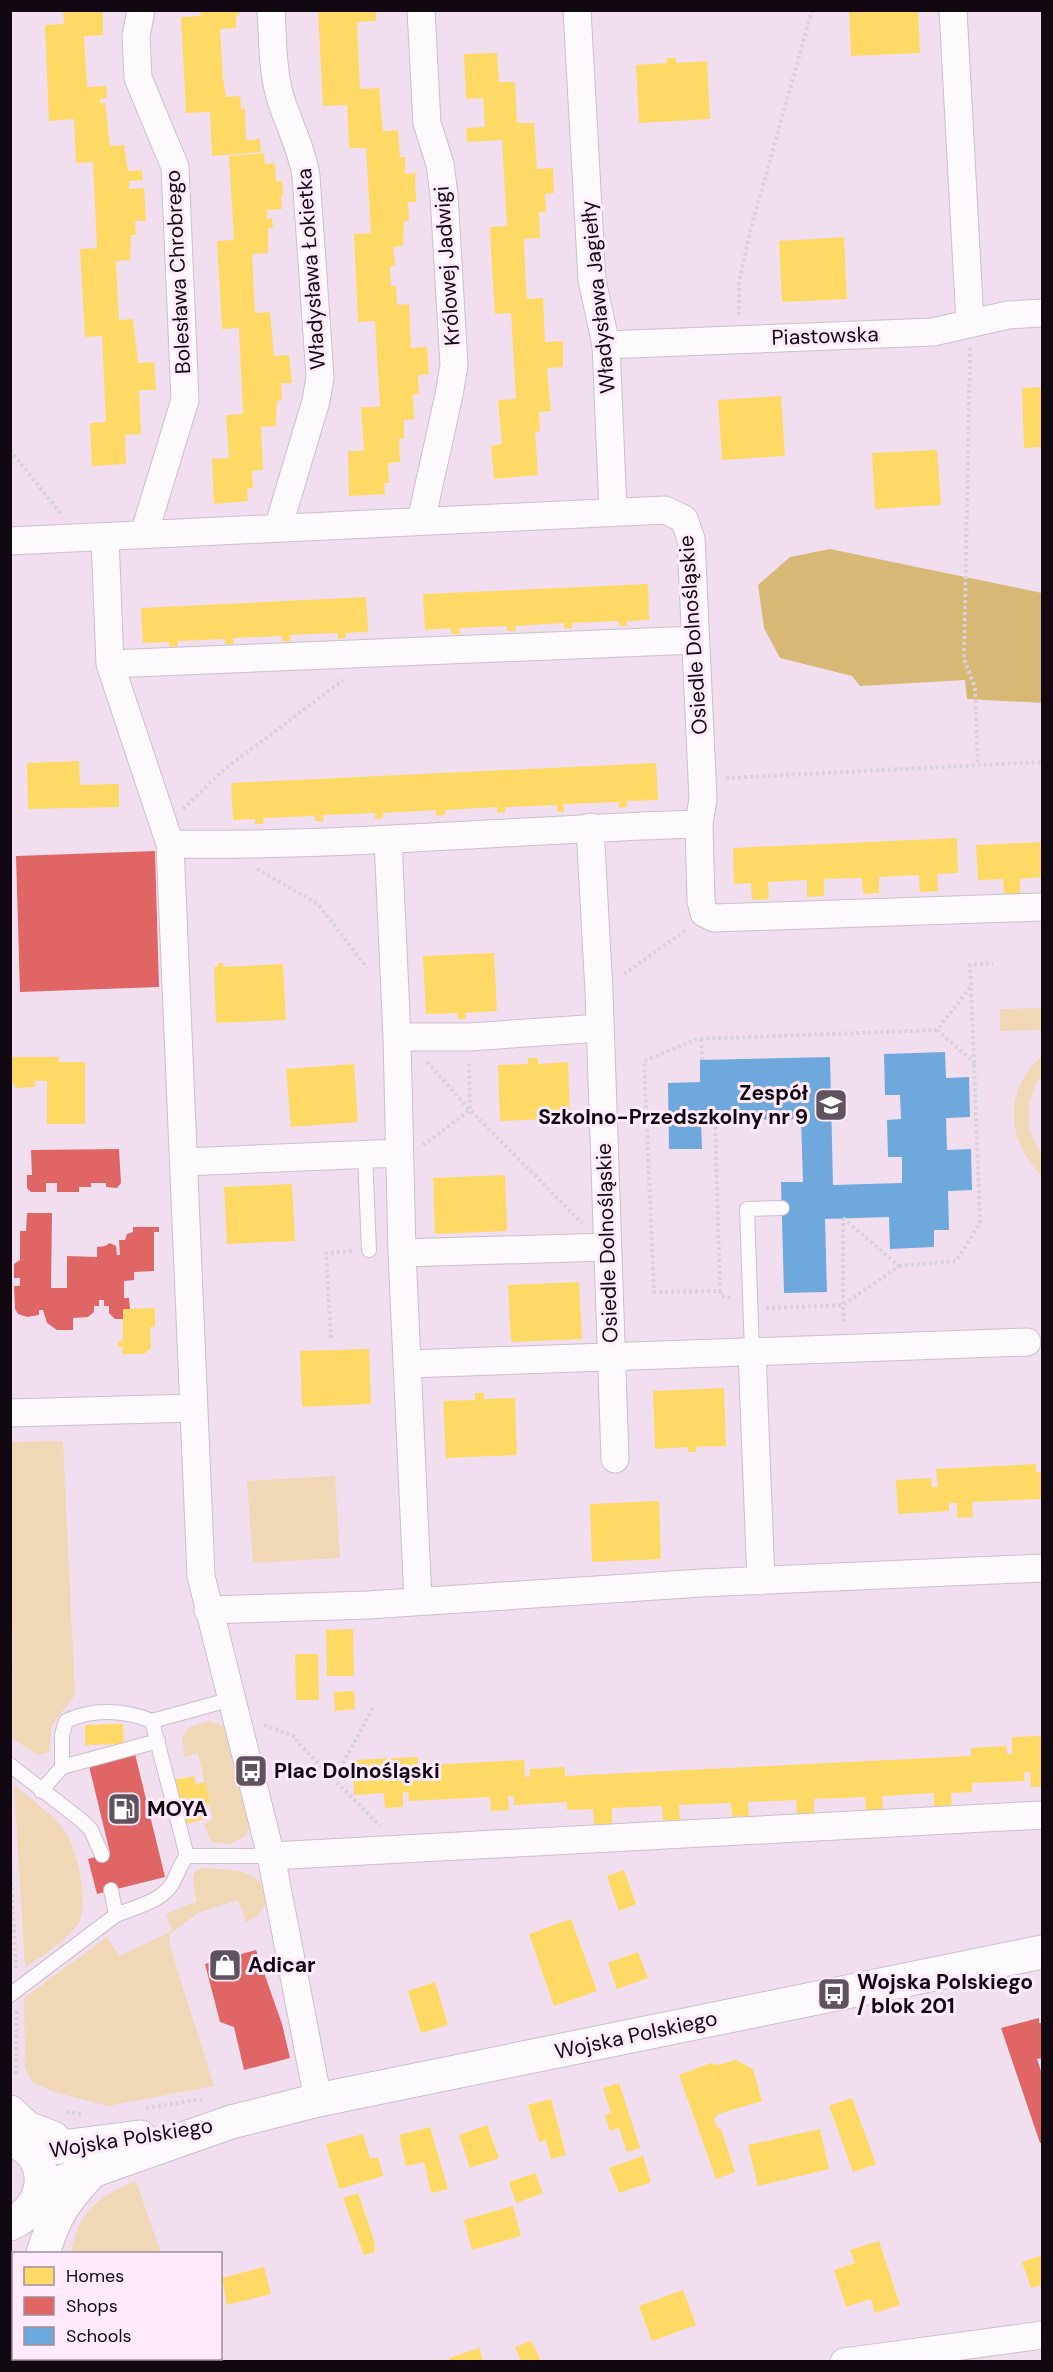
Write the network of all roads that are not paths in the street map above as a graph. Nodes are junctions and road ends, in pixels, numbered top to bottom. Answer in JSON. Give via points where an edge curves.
{"nodes":[{"id":1,"x":141,"y":10,"type":"edge"},
{"id":2,"x":271,"y":10,"type":"edge"},
{"id":3,"x":421,"y":10,"type":"edge"},
{"id":4,"x":577,"y":10,"type":"edge"},
{"id":5,"x":953,"y":10,"type":"edge"},
{"id":6,"x":1042,"y":313,"type":"edge"},
{"id":7,"x":970,"y":323,"type":"junction"},
{"id":8,"x":606,"y":345,"type":"junction"},
{"id":9,"x":613,"y":511,"type":"junction"},
{"id":10,"x":420,"y":521,"type":"junction"},
{"id":11,"x":278,"y":528,"type":"junction"},
{"id":12,"x":144,"y":534,"type":"junction"},
{"id":13,"x":105,"y":537,"type":"junction"},
{"id":14,"x":10,"y":541,"type":"edge"},
{"id":15,"x":695,"y":640,"type":"junction"},
{"id":16,"x":110,"y":664,"type":"junction"},
{"id":17,"x":699,"y":824,"type":"junction"},
{"id":18,"x":590,"y":827,"type":"junction"},
{"id":19,"x":388,"y":840,"type":"junction"},
{"id":20,"x":170,"y":844,"type":"junction"},
{"id":21,"x":1042,"y":907,"type":"edge"},
{"id":22,"x":600,"y":1028,"type":"junction"},
{"id":23,"x":401,"y":1037,"type":"junction"},
{"id":24,"x":399,"y":1153,"type":"junction"},
{"id":25,"x":365,"y":1155,"type":"junction"},
{"id":26,"x":185,"y":1162,"type":"junction"},
{"id":27,"x":782,"y":1208,"type":"dead end"},
{"id":28,"x":606,"y":1247,"type":"junction"},
{"id":29,"x":369,"y":1250,"type":"road end"},
{"id":30,"x":402,"y":1253,"type":"junction"},
{"id":31,"x":1027,"y":1342,"type":"dead end"},
{"id":32,"x":752,"y":1352,"type":"junction"},
{"id":33,"x":610,"y":1356,"type":"junction"},
{"id":34,"x":408,"y":1364,"type":"junction"},
{"id":35,"x":193,"y":1408,"type":"junction"},
{"id":36,"x":10,"y":1413,"type":"edge"},
{"id":37,"x":615,"y":1459,"type":"dead end"},
{"id":38,"x":1042,"y":1568,"type":"edge"},
{"id":39,"x":760,"y":1581,"type":"junction"},
{"id":40,"x":418,"y":1601,"type":"junction"},
{"id":41,"x":208,"y":1610,"type":"junction"},
{"id":42,"x":232,"y":1699,"type":"junction"},
{"id":43,"x":152,"y":1721,"type":"junction"},
{"id":44,"x":158,"y":1741,"type":"junction"},
{"id":45,"x":10,"y":1765,"type":"edge"},
{"id":46,"x":62,"y":1767,"type":"junction"},
{"id":47,"x":41,"y":1791,"type":"junction"},
{"id":48,"x":1042,"y":1815,"type":"edge"},
{"id":49,"x":102,"y":1855,"type":"dead end"},
{"id":50,"x":187,"y":1856,"type":"junction"},
{"id":51,"x":272,"y":1856,"type":"junction"},
{"id":52,"x":111,"y":1890,"type":"dead end"},
{"id":53,"x":116,"y":1915,"type":"junction"},
{"id":54,"x":1042,"y":1952,"type":"edge"},
{"id":55,"x":14,"y":1999,"type":"edge"},
{"id":56,"x":318,"y":2100,"type":"junction"},
{"id":57,"x":10,"y":2112,"type":"edge"},
{"id":58,"x":20,"y":2145,"type":"edge"},
{"id":59,"x":85,"y":2158,"type":"junction"},
{"id":60,"x":41,"y":2189,"type":"junction"},
{"id":61,"x":18,"y":2221,"type":"edge"},
{"id":62,"x":29,"y":2252,"type":"edge"},
{"id":63,"x":44,"y":2252,"type":"edge"},
{"id":64,"x":1042,"y":2335,"type":"edge"},
{"id":65,"x":844,"y":2361,"type":"edge"}],
"edges":[{"from":1,"to":12,"type":"street","name":"Bolesława Chrobrego","via":[[136,36],[138,78],[175,167],[185,400]]},
{"from":2,"to":11,"type":"street","name":"Władysława Łokietka","via":[[276,80],[302,150],[306,176],[320,377]]},
{"from":3,"to":10,"type":"street","name":"Królowej Jadwigi","via":[[427,123],[440,164],[444,195],[454,365]]},
{"from":4,"to":8,"type":"street","name":"Władysława Jagiełły","via":[[592,280]]},
{"from":5,"to":7,"type":"street"},
{"from":6,"to":7,"type":"street","name":"Piastowska"},
{"from":7,"to":8,"type":"street","name":"Piastowska","via":[[933,332]]},
{"from":8,"to":9,"type":"street","name":"Władysława Jagiełły"},
{"from":9,"to":10,"type":"street","name":"Osiedle Dolnośląskie"},
{"from":9,"to":15,"type":"street","name":"Osiedle Dolnośląskie","via":[[665,510],[684,519],[691,538]]},
{"from":10,"to":11,"type":"street","name":"Osiedle Dolnośląskie"},
{"from":11,"to":12,"type":"street","name":"Osiedle Dolnośląskie"},
{"from":12,"to":13,"type":"street","name":"Osiedle Dolnośląskie"},
{"from":13,"to":14,"type":"street","name":"Osiedle Dolnośląskie"},
{"from":13,"to":16,"type":"street"},
{"from":15,"to":16,"type":"street"},
{"from":15,"to":17,"type":"street","name":"Osiedle Dolnośląskie","via":[[703,799]]},
{"from":16,"to":20,"type":"street"},
{"from":17,"to":18,"type":"street"},
{"from":17,"to":21,"type":"street","name":"Osiedle Dolnośląskie","via":[[701,901],[704,913],[714,918]]},
{"from":18,"to":19,"type":"street"},
{"from":18,"to":22,"type":"street","name":"Osiedle Dolnośląskie"},
{"from":19,"to":20,"type":"street"},
{"from":19,"to":23,"type":"street"},
{"from":20,"to":26,"type":"street"},
{"from":22,"to":23,"type":"street","via":[[469,1037]]},
{"from":22,"to":28,"type":"street","name":"Osiedle Dolnośląskie"},
{"from":23,"to":24,"type":"street"},
{"from":24,"to":25,"type":"street"},
{"from":24,"to":30,"type":"street"},
{"from":25,"to":26,"type":"street"},
{"from":25,"to":29,"type":"lane"},
{"from":26,"to":35,"type":"street"},
{"from":27,"to":32,"type":"lane","via":[[747,1209]]},
{"from":28,"to":30,"type":"street"},
{"from":28,"to":33,"type":"street","name":"Osiedle Dolnośląskie"},
{"from":30,"to":34,"type":"street"},
{"from":31,"to":32,"type":"street"},
{"from":32,"to":33,"type":"street"},
{"from":32,"to":39,"type":"street"},
{"from":33,"to":34,"type":"street"},
{"from":33,"to":37,"type":"street","name":"Osiedle Dolnośląskie"},
{"from":34,"to":40,"type":"street"},
{"from":35,"to":36,"type":"street"},
{"from":35,"to":41,"type":"street","via":[[201,1576]]},
{"from":38,"to":39,"type":"street"},
{"from":39,"to":40,"type":"street"},
{"from":40,"to":41,"type":"street"},
{"from":41,"to":42,"type":"street"},
{"from":42,"to":43,"type":"lane"},
{"from":42,"to":51,"type":"street"},
{"from":43,"to":44,"type":"lane"},
{"from":43,"to":46,"type":"lane","via":[[130,1712],[82,1714],[66,1721]]},
{"from":44,"to":46,"type":"lane"},
{"from":44,"to":50,"type":"lane"},
{"from":45,"to":47,"type":"lane"},
{"from":46,"to":47,"type":"lane"},
{"from":47,"to":49,"type":"lane","via":[[91,1830]]},
{"from":48,"to":51,"type":"street"},
{"from":50,"to":51,"type":"lane"},
{"from":50,"to":53,"type":"lane","via":[[168,1890]]},
{"from":51,"to":56,"type":"street"},
{"from":52,"to":53,"type":"lane"},
{"from":53,"to":55,"type":"lane"},
{"from":54,"to":56,"type":"street","name":"Wojska Polskiego"},
{"from":56,"to":59,"type":"street","name":"Wojska Polskiego","via":[[221,2110]]},
{"from":57,"to":59,"type":"street","via":[[27,2128]]},
{"from":58,"to":59,"type":"street","name":"Wojska Polskiego"},
{"from":58,"to":60,"type":"street","via":[[41,2176]]},
{"from":59,"to":60,"type":"street","name":"Wojska Polskiego"},
{"from":59,"to":63,"type":"street"},
{"from":60,"to":61,"type":"street","via":[[38,2200]]},
{"from":61,"to":62,"type":"street"},
{"from":64,"to":65,"type":"street"}]}
